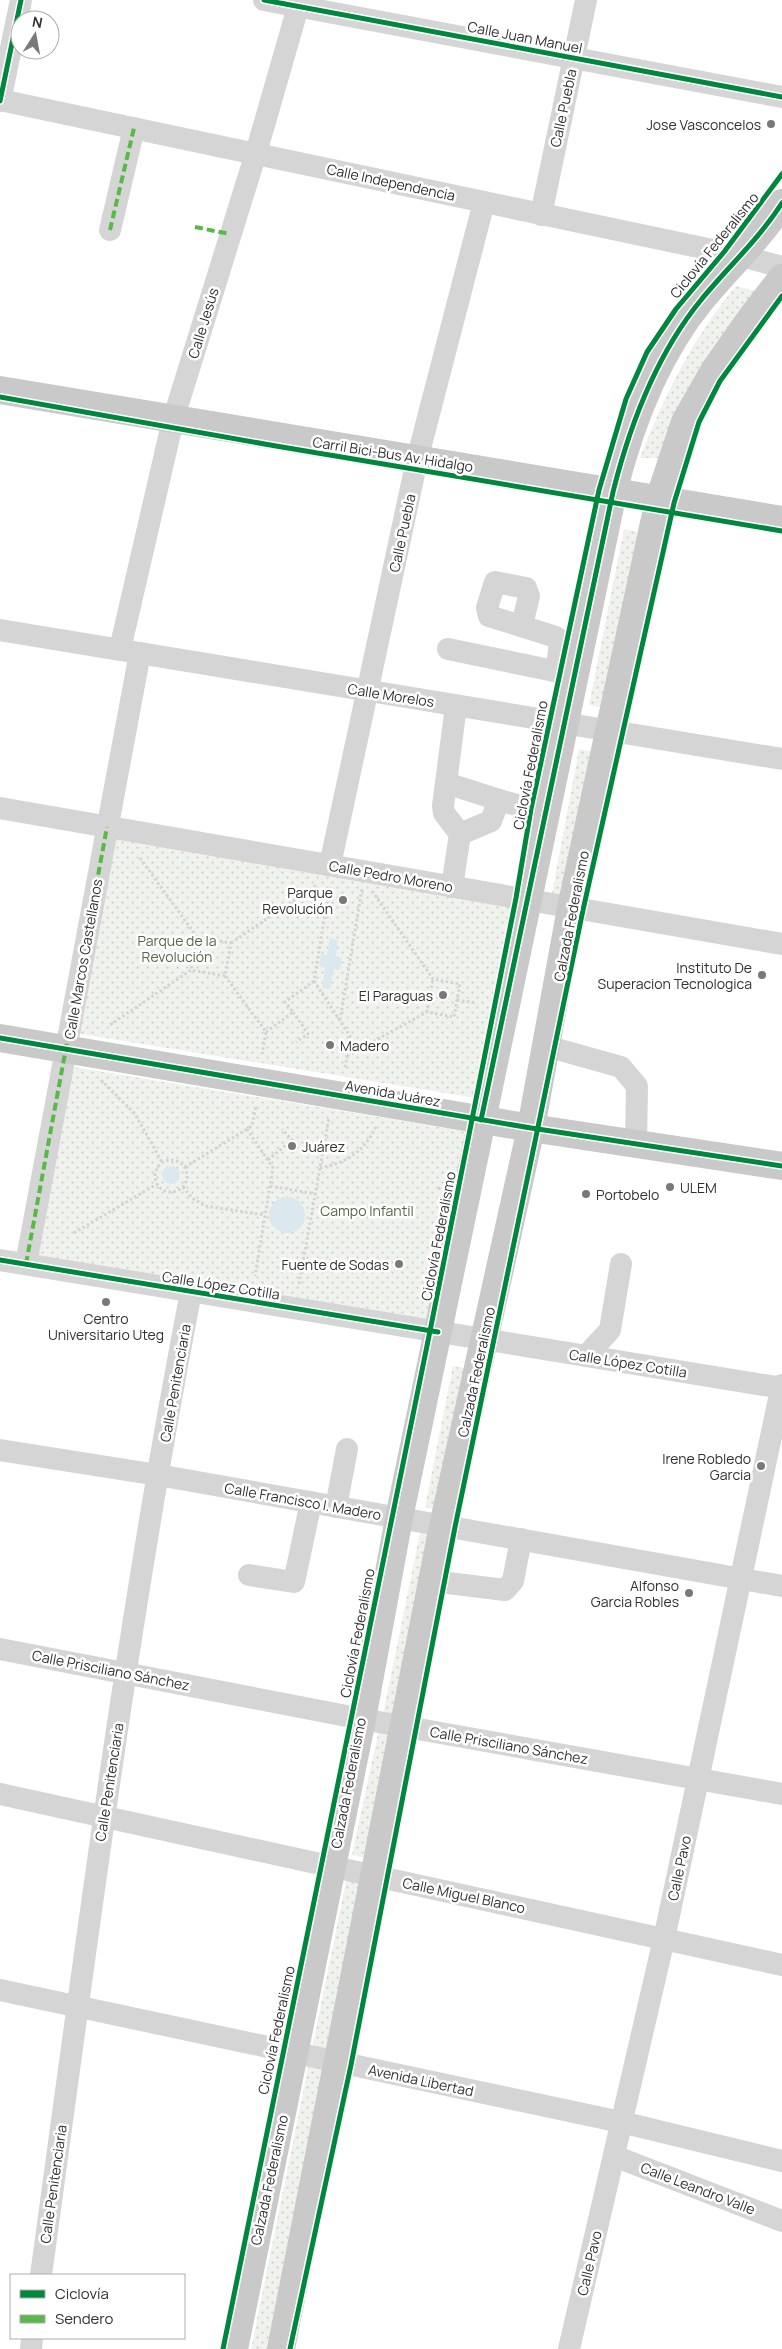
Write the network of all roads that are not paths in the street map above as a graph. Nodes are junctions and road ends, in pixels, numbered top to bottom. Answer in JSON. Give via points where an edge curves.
{"nodes":[{"id":1,"x":21,"y":0,"type":"edge"},
{"id":2,"x":264,"y":0,"type":"edge"},
{"id":3,"x":586,"y":0,"type":"edge"},
{"id":4,"x":300,"y":3,"type":"edge"},
{"id":5,"x":574,"y":58,"type":"junction"},
{"id":6,"x":782,"y":97,"type":"edge"},
{"id":7,"x":0,"y":101,"type":"edge"},
{"id":8,"x":134,"y":128,"type":"junction"},
{"id":9,"x":256,"y":153,"type":"junction"},
{"id":10,"x":484,"y":202,"type":"junction"},
{"id":11,"x":782,"y":203,"type":"edge"},
{"id":12,"x":541,"y":215,"type":"junction"},
{"id":13,"x":110,"y":230,"type":"dead end"},
{"id":14,"x":741,"y":256,"type":"junction"},
{"id":15,"x":782,"y":267,"type":"edge"},
{"id":16,"x":782,"y":278,"type":"edge"},
{"id":17,"x":0,"y":390,"type":"edge"},
{"id":18,"x":173,"y":420,"type":"junction"},
{"id":19,"x":417,"y":460,"type":"junction"},
{"id":20,"x":613,"y":492,"type":"junction"},
{"id":21,"x":659,"y":500,"type":"junction"},
{"id":22,"x":782,"y":520,"type":"edge"},
{"id":23,"x":522,"y":625,"type":"dead end"},
{"id":24,"x":0,"y":630,"type":"edge"},
{"id":25,"x":448,"y":649,"type":"dead end"},
{"id":26,"x":130,"y":651,"type":"junction"},
{"id":27,"x":565,"y":673,"type":"junction"},
{"id":28,"x":367,"y":691,"type":"junction"},
{"id":29,"x":456,"y":706,"type":"junction"},
{"id":30,"x":564,"y":723,"type":"junction"},
{"id":31,"x":610,"y":731,"type":"junction"},
{"id":32,"x":782,"y":759,"type":"edge"},
{"id":33,"x":446,"y":783,"type":"junction"},
{"id":34,"x":499,"y":800,"type":"junction"},
{"id":35,"x":0,"y":808,"type":"edge"},
{"id":36,"x":546,"y":813,"type":"junction"},
{"id":37,"x":107,"y":827,"type":"junction"},
{"id":38,"x":460,"y":834,"type":"junction"},
{"id":39,"x":327,"y":876,"type":"junction"},
{"id":40,"x":452,"y":887,"type":"junction"},
{"id":41,"x":527,"y":900,"type":"junction"},
{"id":42,"x":571,"y":908,"type":"junction"},
{"id":43,"x":782,"y":944,"type":"edge"},
{"id":44,"x":0,"y":1038,"type":"edge"},
{"id":45,"x":546,"y":1046,"type":"junction"},
{"id":46,"x":66,"y":1049,"type":"junction"},
{"id":47,"x":481,"y":1120,"type":"junction"},
{"id":48,"x":531,"y":1128,"type":"junction"},
{"id":49,"x":636,"y":1144,"type":"junction"},
{"id":50,"x":782,"y":1166,"type":"edge"},
{"id":51,"x":0,"y":1260,"type":"edge"},
{"id":52,"x":26,"y":1264,"type":"junction"},
{"id":53,"x":622,"y":1264,"type":"dead end"},
{"id":54,"x":191,"y":1292,"type":"junction"},
{"id":55,"x":438,"y":1332,"type":"junction"},
{"id":56,"x":483,"y":1339,"type":"junction"},
{"id":57,"x":586,"y":1356,"type":"junction"},
{"id":58,"x":782,"y":1387,"type":"edge"},
{"id":59,"x":0,"y":1450,"type":"edge"},
{"id":60,"x":347,"y":1450,"type":"dead end"},
{"id":61,"x":158,"y":1474,"type":"junction"},
{"id":62,"x":311,"y":1502,"type":"junction"},
{"id":63,"x":336,"y":1507,"type":"junction"},
{"id":64,"x":399,"y":1518,"type":"junction"},
{"id":65,"x":443,"y":1526,"type":"junction"},
{"id":66,"x":521,"y":1539,"type":"junction"},
{"id":67,"x":249,"y":1575,"type":"dead end"},
{"id":68,"x":741,"y":1579,"type":"junction"},
{"id":69,"x":432,"y":1581,"type":"junction"},
{"id":70,"x":782,"y":1586,"type":"edge"},
{"id":71,"x":0,"y":1649,"type":"edge"},
{"id":72,"x":126,"y":1673,"type":"junction"},
{"id":73,"x":362,"y":1719,"type":"junction"},
{"id":74,"x":404,"y":1726,"type":"junction"},
{"id":75,"x":699,"y":1779,"type":"junction"},
{"id":76,"x":0,"y":1794,"type":"edge"},
{"id":77,"x":782,"y":1794,"type":"edge"},
{"id":78,"x":103,"y":1817,"type":"junction"},
{"id":79,"x":332,"y":1866,"type":"junction"},
{"id":80,"x":373,"y":1875,"type":"junction"},
{"id":81,"x":664,"y":1939,"type":"junction"},
{"id":82,"x":782,"y":1965,"type":"edge"},
{"id":83,"x":0,"y":1990,"type":"edge"},
{"id":84,"x":78,"y":2007,"type":"junction"},
{"id":85,"x":295,"y":2053,"type":"junction"},
{"id":86,"x":338,"y":2063,"type":"junction"},
{"id":87,"x":621,"y":2122,"type":"junction"},
{"id":88,"x":614,"y":2156,"type":"junction"},
{"id":89,"x":782,"y":2161,"type":"edge"},
{"id":90,"x":782,"y":2221,"type":"edge"},
{"id":91,"x":41,"y":2274,"type":"edge"},
{"id":92,"x":234,"y":2349,"type":"edge"},
{"id":93,"x":282,"y":2349,"type":"edge"},
{"id":94,"x":569,"y":2349,"type":"edge"}],
"edges":[{"from":1,"to":7,"type":"street"},
{"from":2,"to":4,"type":"street","name":"Calle Juan Manuel"},
{"from":3,"to":5,"type":"street","name":"Calle Puebla"},
{"from":4,"to":5,"type":"street","name":"Calle Juan Manuel"},
{"from":4,"to":9,"type":"street","name":"Calle Jesús"},
{"from":5,"to":6,"type":"street","name":"Calle Juan Manuel"},
{"from":5,"to":12,"type":"street","name":"Calle Puebla"},
{"from":7,"to":8,"type":"street","name":"Calle Independencia"},
{"from":8,"to":9,"type":"street","name":"Calle Independencia"},
{"from":8,"to":13,"type":"street"},
{"from":9,"to":10,"type":"street","name":"Calle Independencia"},
{"from":9,"to":18,"type":"street","name":"Calle Jesús"},
{"from":10,"to":12,"type":"street","name":"Calle Independencia"},
{"from":10,"to":19,"type":"street","name":"Calle Puebla"},
{"from":11,"to":14,"type":"main road","name":"Calzada Federalismo"},
{"from":12,"to":14,"type":"street","name":"Calle Independencia"},
{"from":14,"to":15,"type":"street","name":"Calle Independencia"},
{"from":14,"to":20,"type":"main road","name":"Calzada Federalismo","via":[[700,301],[666,351],[639,406]]},
{"from":16,"to":21,"type":"main road","name":"Calzada Federalismo","via":[[714,371],[685,422]]},
{"from":17,"to":18,"type":"main road"},
{"from":18,"to":19,"type":"main road"},
{"from":18,"to":26,"type":"street","name":"Calle Jesús"},
{"from":19,"to":20,"type":"main road"},
{"from":19,"to":28,"type":"street","name":"Calle Puebla"},
{"from":20,"to":21,"type":"main road"},
{"from":20,"to":27,"type":"main road","name":"Calzada Federalismo"},
{"from":21,"to":22,"type":"main road"},
{"from":21,"to":31,"type":"main road","name":"Calzada Federalismo"},
{"from":23,"to":27,"type":"street","via":[[556,637]]},
{"from":24,"to":26,"type":"street","name":"Calle Morelos"},
{"from":25,"to":27,"type":"street"},
{"from":26,"to":28,"type":"street","name":"Calle Morelos"},
{"from":26,"to":37,"type":"street","name":"Calle Marcos Castellanos"},
{"from":27,"to":30,"type":"main road","name":"Calzada Federalismo"},
{"from":28,"to":29,"type":"street","name":"Calle Morelos"},
{"from":28,"to":39,"type":"street","name":"Calle Puebla"},
{"from":29,"to":30,"type":"street","name":"Calle Morelos"},
{"from":29,"to":33,"type":"street"},
{"from":30,"to":31,"type":"street","name":"Calle Morelos"},
{"from":30,"to":36,"type":"main road","name":"Calzada Federalismo"},
{"from":31,"to":32,"type":"street","name":"Calle Morelos"},
{"from":31,"to":42,"type":"main road","name":"Calzada Federalismo"},
{"from":33,"to":34,"type":"street"},
{"from":33,"to":38,"type":"street","via":[[444,813]]},
{"from":34,"to":36,"type":"street"},
{"from":34,"to":38,"type":"street","via":[[491,821]]},
{"from":35,"to":37,"type":"street","name":"Calle Pedro Moreno"},
{"from":36,"to":41,"type":"main road","name":"Calzada Federalismo"},
{"from":37,"to":39,"type":"street","name":"Calle Pedro Moreno"},
{"from":37,"to":46,"type":"street","name":"Calle Marcos Castellanos"},
{"from":38,"to":40,"type":"street"},
{"from":39,"to":40,"type":"street","name":"Calle Pedro Moreno"},
{"from":40,"to":41,"type":"street","name":"Calle Pedro Moreno"},
{"from":41,"to":42,"type":"street","name":"Calle Pedro Moreno"},
{"from":41,"to":47,"type":"main road","name":"Calzada Federalismo"},
{"from":42,"to":43,"type":"street","name":"Calle Pedro Moreno"},
{"from":42,"to":45,"type":"main road","name":"Calzada Federalismo"},
{"from":44,"to":46,"type":"main road","name":"Avenida Juárez"},
{"from":45,"to":48,"type":"main road","name":"Calzada Federalismo"},
{"from":45,"to":49,"type":"street","via":[[621,1067],[637,1086]]},
{"from":46,"to":47,"type":"main road","name":"Avenida Juárez"},
{"from":46,"to":52,"type":"street","name":"Calle Marcos Castellanos"},
{"from":47,"to":48,"type":"main road","name":"Avenida Juárez"},
{"from":47,"to":55,"type":"main road","name":"Calzada Federalismo"},
{"from":48,"to":49,"type":"main road","name":"Avenida Juárez"},
{"from":48,"to":56,"type":"main road","name":"Calzada Federalismo"},
{"from":49,"to":50,"type":"main road","name":"Avenida Juárez"},
{"from":51,"to":52,"type":"street","name":"Calle López Cotilla"},
{"from":52,"to":54,"type":"street","name":"Calle López Cotilla"},
{"from":53,"to":57,"type":"street","via":[[610,1330]]},
{"from":54,"to":55,"type":"street","name":"Calle López Cotilla"},
{"from":54,"to":61,"type":"street","name":"Calle Penitenciaria"},
{"from":55,"to":56,"type":"street","name":"Calle López Cotilla"},
{"from":55,"to":64,"type":"main road","name":"Calzada Federalismo"},
{"from":56,"to":57,"type":"street","name":"Calle López Cotilla"},
{"from":56,"to":65,"type":"main road","name":"Calzada Federalismo"},
{"from":57,"to":58,"type":"street","name":"Calle López Cotilla"},
{"from":58,"to":68,"type":"street","name":"Calle Pavo"},
{"from":59,"to":61,"type":"street","name":"Calle Francisco I. Madero"},
{"from":60,"to":63,"type":"street"},
{"from":61,"to":62,"type":"street","name":"Calle Francisco I. Madero"},
{"from":61,"to":72,"type":"street","name":"Calle Penitenciaria"},
{"from":62,"to":63,"type":"street","name":"Calle Francisco I. Madero"},
{"from":62,"to":67,"type":"street","via":[[294,1582]]},
{"from":63,"to":64,"type":"street","name":"Calle Francisco I. Madero"},
{"from":64,"to":65,"type":"street","name":"Calle Francisco I. Madero"},
{"from":64,"to":73,"type":"main road","name":"Calzada Federalismo"},
{"from":65,"to":66,"type":"street","name":"Calle Francisco I. Madero"},
{"from":65,"to":69,"type":"main road","name":"Calzada Federalismo"},
{"from":66,"to":68,"type":"street","name":"Calle Francisco I. Madero"},
{"from":66,"to":69,"type":"street","via":[[513,1582],[505,1590]]},
{"from":68,"to":70,"type":"street","name":"Calle Francisco I. Madero"},
{"from":68,"to":75,"type":"street","name":"Calle Pavo"},
{"from":69,"to":74,"type":"main road","name":"Calzada Federalismo"},
{"from":71,"to":72,"type":"street","name":"Calle Prisciliano Sánchez"},
{"from":72,"to":73,"type":"street","name":"Calle Prisciliano Sánchez"},
{"from":72,"to":78,"type":"street","name":"Calle Penitenciaria"},
{"from":73,"to":74,"type":"street","name":"Calle Prisciliano Sánchez"},
{"from":73,"to":79,"type":"main road","name":"Calzada Federalismo"},
{"from":74,"to":75,"type":"street","name":"Calle Prisciliano Sánchez"},
{"from":74,"to":80,"type":"main road","name":"Calzada Federalismo"},
{"from":75,"to":77,"type":"street","name":"Calle Prisciliano Sánchez"},
{"from":75,"to":81,"type":"street","name":"Calle Pavo"},
{"from":76,"to":78,"type":"street","name":"Calle Miguel Blanco"},
{"from":78,"to":79,"type":"street","name":"Calle Miguel Blanco"},
{"from":78,"to":84,"type":"street","name":"Calle Penitenciaria"},
{"from":79,"to":80,"type":"street","name":"Calle Miguel Blanco"},
{"from":79,"to":85,"type":"main road","name":"Calzada Federalismo"},
{"from":80,"to":81,"type":"street","name":"Calle Miguel Blanco"},
{"from":80,"to":86,"type":"main road","name":"Calzada Federalismo"},
{"from":81,"to":82,"type":"street","name":"Calle Miguel Blanco"},
{"from":81,"to":87,"type":"street","name":"Calle Pavo"},
{"from":83,"to":84,"type":"street","name":"Avenida Libertad"},
{"from":84,"to":85,"type":"street","name":"Avenida Libertad"},
{"from":84,"to":91,"type":"street","name":"Calle Penitenciaria"},
{"from":85,"to":86,"type":"street","name":"Avenida Libertad"},
{"from":85,"to":92,"type":"main road","name":"Calzada Federalismo"},
{"from":86,"to":87,"type":"street","name":"Avenida Libertad"},
{"from":86,"to":93,"type":"main road","name":"Calzada Federalismo"},
{"from":87,"to":88,"type":"street","name":"Calle Pavo"},
{"from":87,"to":89,"type":"street","name":"Avenida Libertad"},
{"from":88,"to":90,"type":"street","name":"Calle Leandro Valle"},
{"from":88,"to":94,"type":"street","name":"Calle Pavo"}]}
